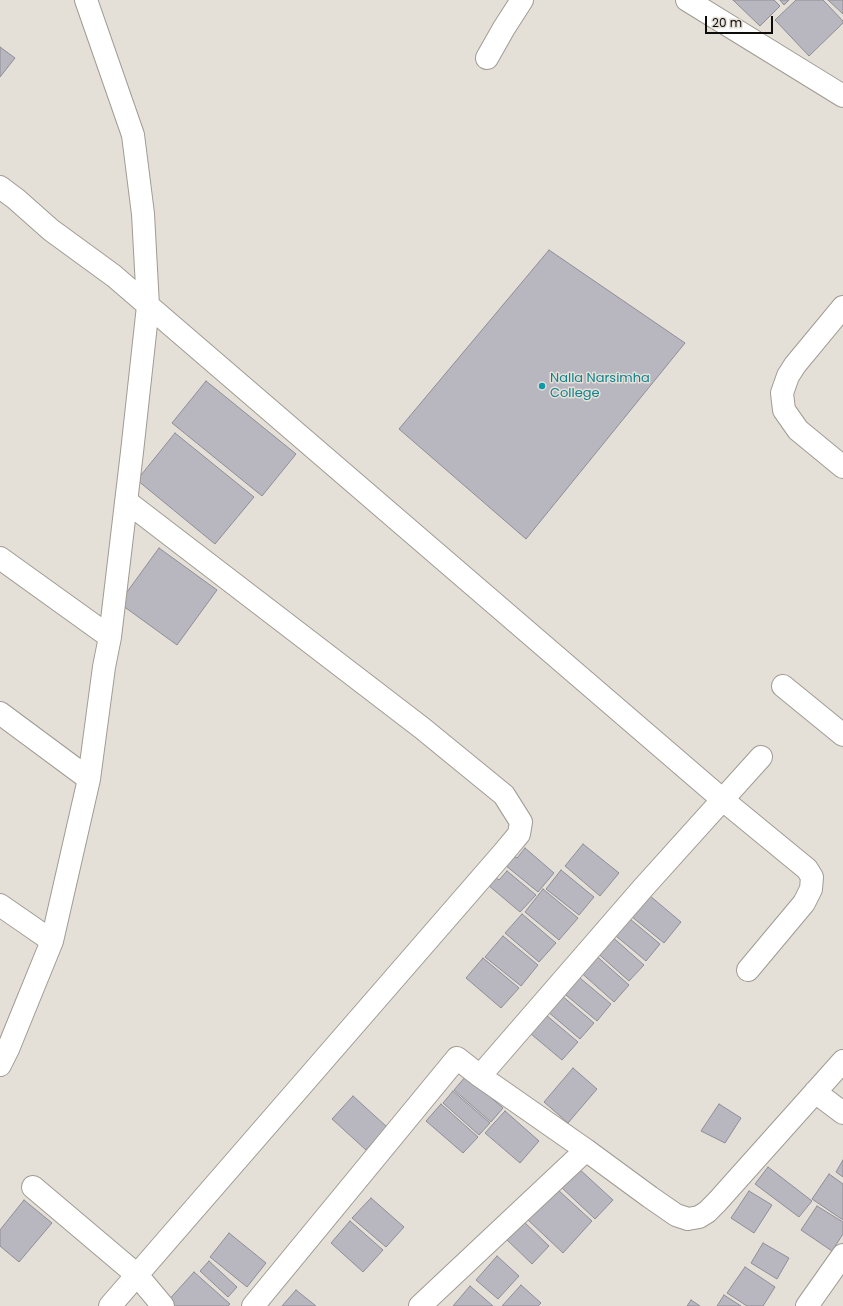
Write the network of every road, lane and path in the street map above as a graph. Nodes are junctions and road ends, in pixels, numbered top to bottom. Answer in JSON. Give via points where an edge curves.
{"nodes":[{"id":1,"x":86,"y":0,"type":"edge"},
{"id":2,"x":522,"y":0,"type":"edge"},
{"id":3,"x":687,"y":0,"type":"edge"},
{"id":4,"x":487,"y":58,"type":"dead end"},
{"id":5,"x":839,"y":87,"type":"edge"},
{"id":6,"x":0,"y":187,"type":"edge"},
{"id":7,"x":148,"y":306,"type":"junction"},
{"id":8,"x":843,"y":307,"type":"edge"},
{"id":9,"x":843,"y":467,"type":"edge"},
{"id":10,"x":126,"y":501,"type":"junction"},
{"id":11,"x":0,"y":558,"type":"edge"},
{"id":12,"x":110,"y":637,"type":"junction"},
{"id":13,"x":783,"y":686,"type":"dead end"},
{"id":14,"x":0,"y":713,"type":"edge"},
{"id":15,"x":843,"y":735,"type":"edge"},
{"id":16,"x":761,"y":757,"type":"dead end"},
{"id":17,"x":89,"y":779,"type":"junction"},
{"id":18,"x":723,"y":800,"type":"junction"},
{"id":19,"x":0,"y":905,"type":"edge"},
{"id":20,"x":52,"y":941,"type":"junction"},
{"id":21,"x":748,"y":970,"type":"dead end"},
{"id":22,"x":843,"y":1061,"type":"edge"},
{"id":23,"x":0,"y":1065,"type":"edge"},
{"id":24,"x":480,"y":1076,"type":"junction"},
{"id":25,"x":815,"y":1092,"type":"junction"},
{"id":26,"x":843,"y":1113,"type":"edge"},
{"id":27,"x":586,"y":1150,"type":"junction"},
{"id":28,"x":33,"y":1187,"type":"dead end"},
{"id":29,"x":843,"y":1255,"type":"edge"},
{"id":30,"x":137,"y":1275,"type":"junction"},
{"id":31,"x":110,"y":1306,"type":"edge"},
{"id":32,"x":163,"y":1306,"type":"edge"},
{"id":33,"x":253,"y":1306,"type":"edge"},
{"id":34,"x":420,"y":1306,"type":"edge"},
{"id":35,"x":807,"y":1306,"type":"edge"}],
"edges":[{"from":1,"to":7,"type":"street","via":[[133,135],[143,214]]},
{"from":2,"to":4,"type":"street"},
{"from":3,"to":5,"type":"street"},
{"from":6,"to":7,"type":"street","via":[[51,230],[114,276]]},
{"from":7,"to":10,"type":"street"},
{"from":7,"to":18,"type":"street"},
{"from":8,"to":9,"type":"street","via":[[795,365],[782,393],[784,410],[798,430]]},
{"from":10,"to":12,"type":"street"},
{"from":10,"to":30,"type":"street","via":[[422,728],[504,796],[521,822],[518,834],[504,852]]},
{"from":11,"to":12,"type":"street"},
{"from":12,"to":17,"type":"street"},
{"from":13,"to":15,"type":"street"},
{"from":14,"to":17,"type":"street"},
{"from":16,"to":18,"type":"street"},
{"from":17,"to":20,"type":"street"},
{"from":18,"to":21,"type":"street","via":[[807,869],[812,877],[811,889],[804,902]]},
{"from":18,"to":24,"type":"street"},
{"from":19,"to":20,"type":"street"},
{"from":20,"to":23,"type":"street"},
{"from":22,"to":25,"type":"street"},
{"from":24,"to":27,"type":"street"},
{"from":24,"to":33,"type":"street","via":[[457,1058]]},
{"from":25,"to":26,"type":"street"},
{"from":25,"to":27,"type":"street","via":[[708,1212],[699,1217],[688,1219],[676,1215]]},
{"from":27,"to":34,"type":"street"},
{"from":28,"to":30,"type":"street"},
{"from":29,"to":35,"type":"street"},
{"from":30,"to":31,"type":"street"},
{"from":30,"to":32,"type":"street"}]}
